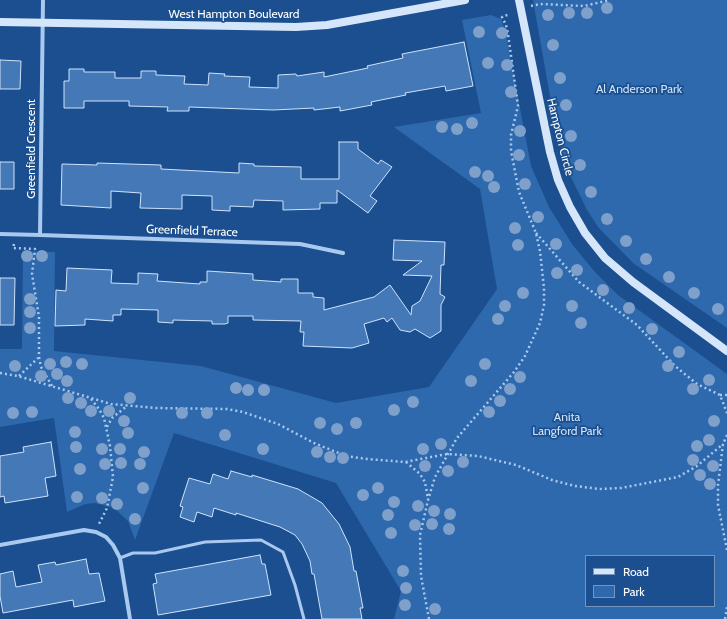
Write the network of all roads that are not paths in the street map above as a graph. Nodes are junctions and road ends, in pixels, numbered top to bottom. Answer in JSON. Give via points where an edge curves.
{"nodes":[{"id":1,"x":43,"y":0,"type":"edge"},
{"id":2,"x":465,"y":0,"type":"edge"},
{"id":3,"x":519,"y":0,"type":"edge"},
{"id":4,"x":0,"y":22,"type":"edge"},
{"id":5,"x":42,"y":23,"type":"junction"},
{"id":6,"x":0,"y":234,"type":"edge"},
{"id":7,"x":40,"y":235,"type":"junction"},
{"id":8,"x":343,"y":253,"type":"dead end"},
{"id":9,"x":727,"y":351,"type":"edge"},
{"id":10,"x":0,"y":545,"type":"edge"},
{"id":11,"x":120,"y":558,"type":"junction"},
{"id":12,"x":130,"y":619,"type":"edge"},
{"id":13,"x":304,"y":619,"type":"edge"}],
"edges":[{"from":1,"to":5,"type":"street","name":"Greenfield Crescent"},
{"from":2,"to":5,"type":"street","name":"West Hampton Boulevard","via":[[327,25],[296,27]]},
{"from":3,"to":9,"type":"street","name":"Hampton Circle","via":[[550,152],[558,180],[585,233],[605,258],[633,282]]},
{"from":4,"to":5,"type":"street","name":"West Hampton Boulevard"},
{"from":5,"to":7,"type":"street","name":"Greenfield Crescent"},
{"from":6,"to":7,"type":"street"},
{"from":7,"to":8,"type":"street","name":"Greenfield Terrace","via":[[300,244]]},
{"from":10,"to":11,"type":"street","via":[[84,530],[106,537]]},
{"from":11,"to":12,"type":"street"},
{"from":11,"to":13,"type":"lane","via":[[205,542],[261,540],[283,552]]}]}
